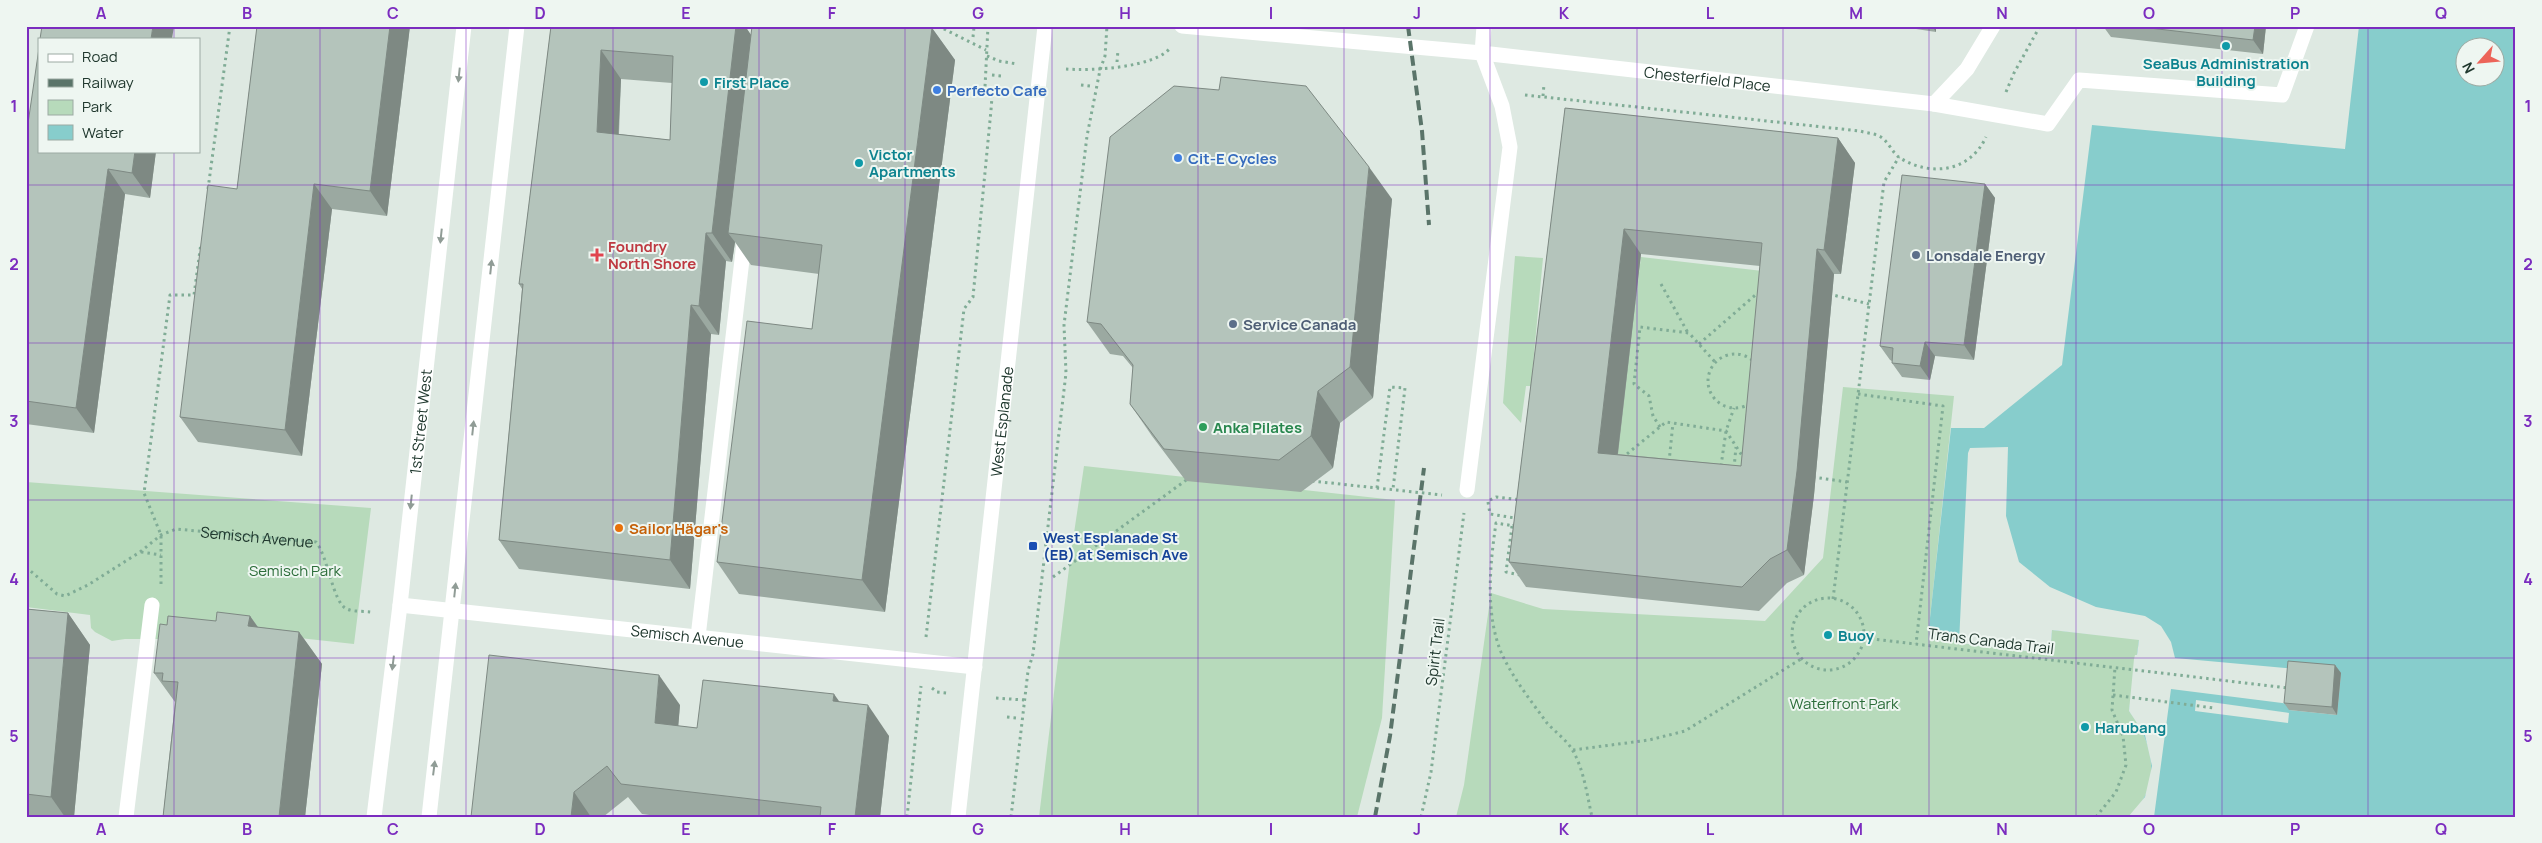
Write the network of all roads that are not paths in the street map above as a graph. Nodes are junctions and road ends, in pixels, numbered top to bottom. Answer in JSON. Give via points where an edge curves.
{"nodes":[{"id":1,"x":464,"y":26,"type":"edge"},
{"id":2,"x":518,"y":26,"type":"edge"},
{"id":3,"x":1045,"y":26,"type":"edge"},
{"id":4,"x":1182,"y":26,"type":"edge"},
{"id":5,"x":1484,"y":26,"type":"edge"},
{"id":6,"x":1993,"y":26,"type":"edge"},
{"id":7,"x":2306,"y":26,"type":"edge"},
{"id":8,"x":1186,"y":27,"type":"edge"},
{"id":9,"x":1482,"y":53,"type":"junction"},
{"id":10,"x":1934,"y":104,"type":"junction"},
{"id":11,"x":747,"y":216,"type":"edge"},
{"id":12,"x":1467,"y":490,"type":"road end"},
{"id":13,"x":152,"y":605,"type":"road end"},
{"id":14,"x":400,"y":605,"type":"junction"},
{"id":15,"x":452,"y":610,"type":"junction"},
{"id":16,"x":698,"y":637,"type":"junction"},
{"id":17,"x":975,"y":667,"type":"junction"},
{"id":18,"x":126,"y":817,"type":"edge"},
{"id":19,"x":374,"y":817,"type":"edge"},
{"id":20,"x":428,"y":817,"type":"edge"},
{"id":21,"x":958,"y":817,"type":"edge"}],
"edges":[{"from":1,"to":14,"type":"street","name":"1st Street West","one_way":true},
{"from":15,"to":2,"type":"street","one_way":true},
{"from":3,"to":17,"type":"street","name":"West Esplanade"},
{"from":4,"to":8,"type":"street","name":"Chesterfield Place"},
{"from":5,"to":9,"type":"street"},
{"from":6,"to":10,"type":"street","via":[[1967,70]]},
{"from":7,"to":10,"type":"street","name":"Chesterfield Place","via":[[2282,95],[2079,80],[2048,124]]},
{"from":8,"to":9,"type":"street","name":"Chesterfield Place"},
{"from":9,"to":10,"type":"street","name":"Chesterfield Place"},
{"from":9,"to":12,"type":"street","via":[[1502,106],[1510,147]]},
{"from":11,"to":16,"type":"street"},
{"from":13,"to":18,"type":"street"},
{"from":14,"to":15,"type":"street","name":"Semisch Avenue"},
{"from":14,"to":19,"type":"street","name":"1st Street West","one_way":true},
{"from":15,"to":16,"type":"street","name":"Semisch Avenue"},
{"from":20,"to":15,"type":"street","one_way":true},
{"from":16,"to":17,"type":"street","name":"Semisch Avenue"},
{"from":17,"to":21,"type":"street","name":"West Esplanade"}]}
